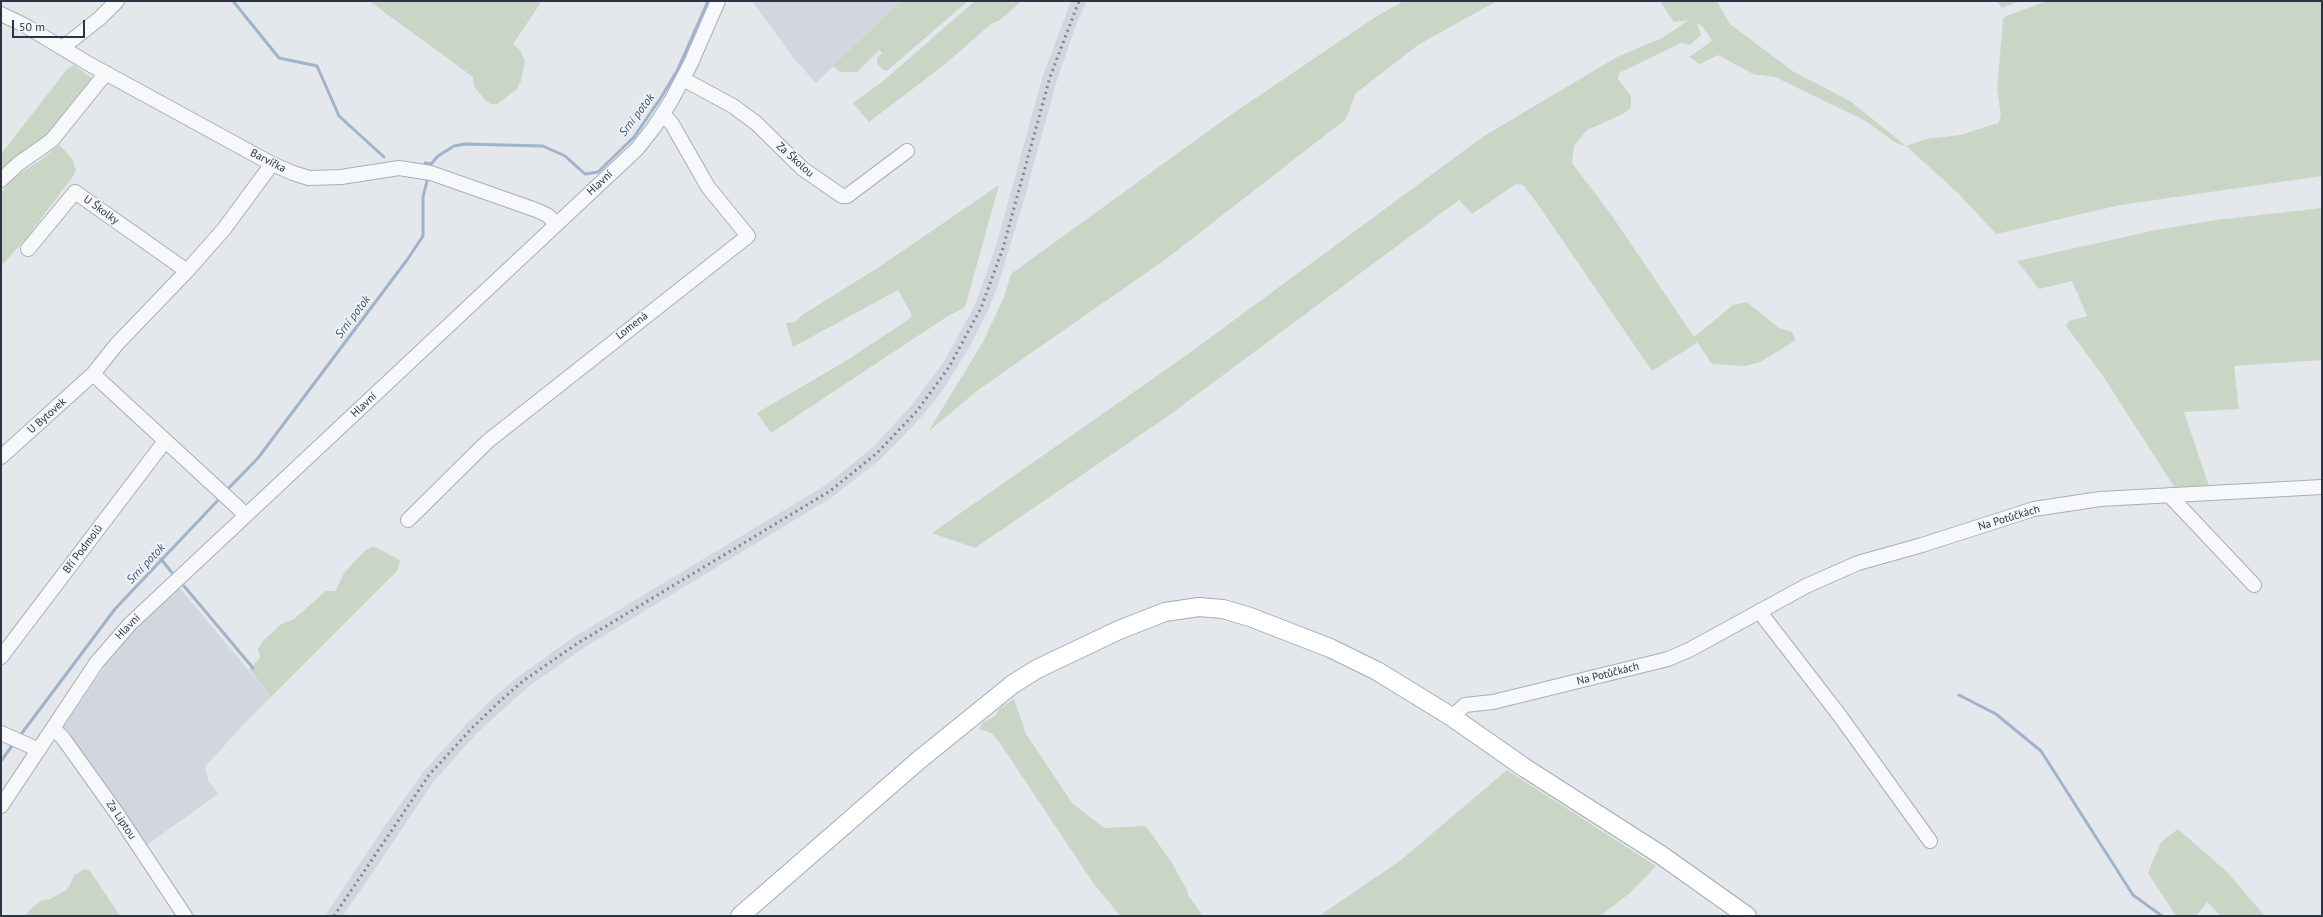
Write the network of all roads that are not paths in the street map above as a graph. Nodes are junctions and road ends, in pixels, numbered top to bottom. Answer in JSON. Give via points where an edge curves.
{"nodes":[{"id":1,"x":117,"y":1,"type":"edge"},
{"id":2,"x":718,"y":1,"type":"edge"},
{"id":3,"x":1,"y":14,"type":"edge"},
{"id":4,"x":62,"y":48,"type":"junction"},
{"id":5,"x":106,"y":73,"type":"junction"},
{"id":6,"x":683,"y":79,"type":"junction"},
{"id":7,"x":663,"y":114,"type":"junction"},
{"id":8,"x":907,"y":151,"type":"dead end"},
{"id":9,"x":272,"y":164,"type":"junction"},
{"id":10,"x":1,"y":180,"type":"edge"},
{"id":11,"x":557,"y":224,"type":"junction"},
{"id":12,"x":28,"y":249,"type":"dead end"},
{"id":13,"x":187,"y":271,"type":"junction"},
{"id":14,"x":93,"y":374,"type":"junction"},
{"id":15,"x":165,"y":441,"type":"junction"},
{"id":16,"x":1,"y":457,"type":"edge"},
{"id":17,"x":2322,"y":487,"type":"edge"},
{"id":18,"x":2169,"y":495,"type":"junction"},
{"id":19,"x":246,"y":515,"type":"junction"},
{"id":20,"x":408,"y":520,"type":"dead end"},
{"id":21,"x":2254,"y":585,"type":"dead end"},
{"id":22,"x":1759,"y":611,"type":"junction"},
{"id":23,"x":1,"y":657,"type":"edge"},
{"id":24,"x":1452,"y":717,"type":"junction"},
{"id":25,"x":53,"y":728,"type":"junction"},
{"id":26,"x":11,"y":736,"type":"edge"},
{"id":27,"x":39,"y":750,"type":"junction"},
{"id":28,"x":1,"y":806,"type":"edge"},
{"id":29,"x":1930,"y":841,"type":"dead end"},
{"id":30,"x":185,"y":916,"type":"edge"},
{"id":31,"x":740,"y":916,"type":"edge"},
{"id":32,"x":1748,"y":916,"type":"edge"}],
"edges":[{"from":1,"to":4,"type":"street"},
{"from":2,"to":6,"type":"street","name":"Hlavní"},
{"from":3,"to":4,"type":"street","name":"Barvířka"},
{"from":4,"to":5,"type":"street","name":"Barvířka"},
{"from":5,"to":9,"type":"street","name":"Barvířka"},
{"from":5,"to":10,"type":"street","via":[[52,140],[18,164]]},
{"from":6,"to":7,"type":"street","name":"Hlavní"},
{"from":6,"to":8,"type":"street","name":"Za Školou","via":[[733,106],[756,123],[803,169],[842,196],[847,196]]},
{"from":7,"to":11,"type":"street","name":"Hlavní","via":[[637,149]]},
{"from":7,"to":20,"type":"street","name":"Lomená","via":[[672,124],[705,184],[748,236],[488,441]]},
{"from":9,"to":11,"type":"street","name":"Barvířka","via":[[309,178],[341,177],[399,168],[427,172],[531,207]]},
{"from":9,"to":13,"type":"street","via":[[224,229]]},
{"from":11,"to":19,"type":"street","name":"Hlavní"},
{"from":12,"to":13,"type":"street","name":"U Školky","via":[[74,192]]},
{"from":13,"to":14,"type":"street","via":[[116,345]]},
{"from":14,"to":15,"type":"street"},
{"from":14,"to":16,"type":"street","name":"U Bytovek"},
{"from":15,"to":19,"type":"street"},
{"from":15,"to":23,"type":"street","name":"Bří Podmolů"},
{"from":17,"to":18,"type":"street","name":"Na Potůčkách"},
{"from":18,"to":21,"type":"street"},
{"from":18,"to":22,"type":"street","name":"Na Potůčkách","via":[[2100,499],[2034,509],[1858,563]]},
{"from":19,"to":25,"type":"street","name":"Hlavní","via":[[120,635],[97,662]]},
{"from":22,"to":24,"type":"street","name":"Na Potůčkách","via":[[1668,659],[1493,702],[1465,705]]},
{"from":22,"to":29,"type":"street","via":[[1840,716]]},
{"from":24,"to":31,"type":"main road","via":[[1352,658],[1250,617],[1210,607],[1165,612],[1107,635],[1037,669],[1013,684],[919,760]]},
{"from":24,"to":32,"type":"main road","via":[[1525,768],[1662,855]]},
{"from":25,"to":27,"type":"street","name":"Hlavní"},
{"from":25,"to":30,"type":"street","name":"Za Liptou","via":[[118,815]]},
{"from":26,"to":27,"type":"street"},
{"from":27,"to":28,"type":"street","name":"Hlavní"}]}
